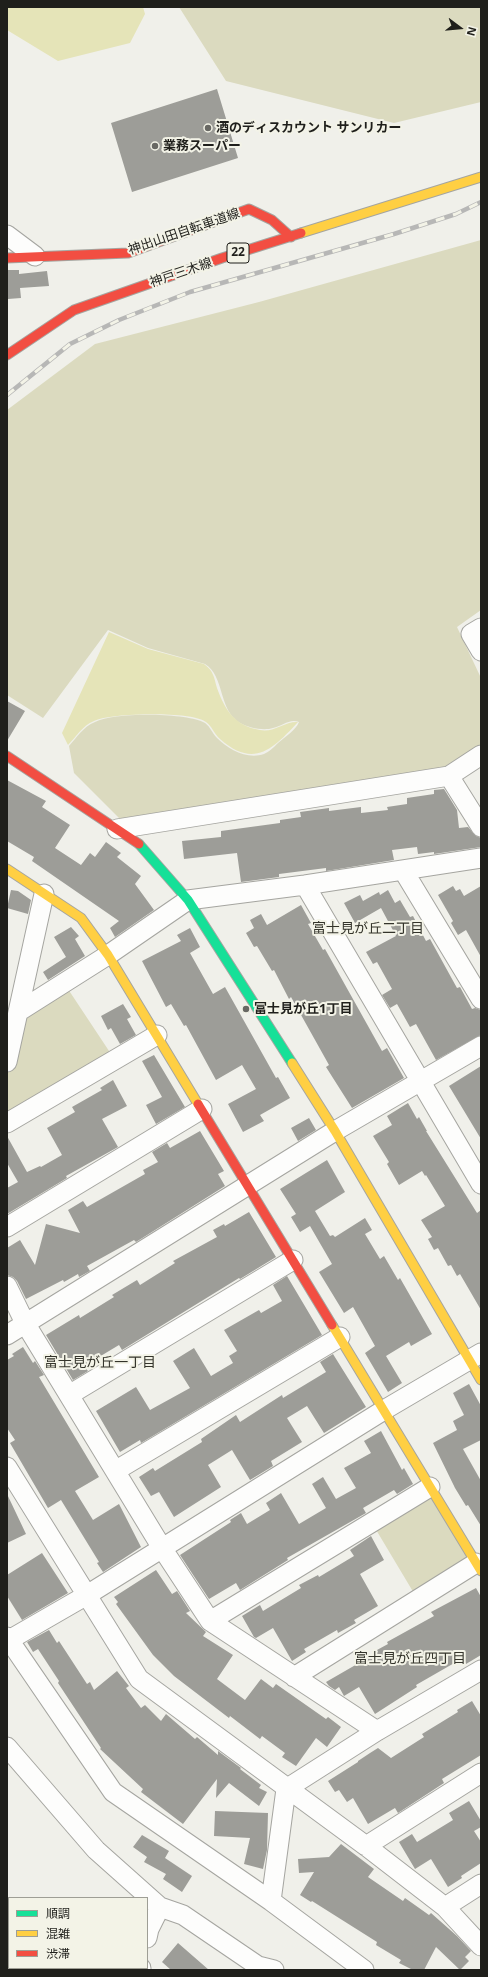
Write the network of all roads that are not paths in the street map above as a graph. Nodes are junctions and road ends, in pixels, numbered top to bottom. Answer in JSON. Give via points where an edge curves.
{"nodes":[{"id":1,"x":481,"y":177,"type":"edge"},
{"id":2,"x":7,"y":235,"type":"edge"},
{"id":3,"x":291,"y":237,"type":"junction"},
{"id":4,"x":35,"y":256,"type":"junction"},
{"id":5,"x":7,"y":258,"type":"edge"},
{"id":6,"x":7,"y":355,"type":"edge"},
{"id":7,"x":481,"y":628,"type":"edge"},
{"id":8,"x":481,"y":650,"type":"edge"},
{"id":9,"x":481,"y":755,"type":"edge"},
{"id":10,"x":7,"y":756,"type":"edge"},
{"id":11,"x":449,"y":776,"type":"junction"},
{"id":12,"x":481,"y":827,"type":"edge"},
{"id":13,"x":117,"y":829,"type":"junction"},
{"id":14,"x":481,"y":858,"type":"edge"},
{"id":15,"x":7,"y":869,"type":"edge"},
{"id":16,"x":403,"y":870,"type":"junction"},
{"id":17,"x":305,"y":885,"type":"junction"},
{"id":18,"x":44,"y":894,"type":"junction"},
{"id":19,"x":188,"y":900,"type":"junction"},
{"id":20,"x":108,"y":955,"type":"junction"},
{"id":21,"x":481,"y":999,"type":"edge"},
{"id":22,"x":18,"y":1012,"type":"junction"},
{"id":23,"x":157,"y":1035,"type":"junction"},
{"id":24,"x":481,"y":1046,"type":"edge"},
{"id":25,"x":7,"y":1062,"type":"edge"},
{"id":26,"x":419,"y":1082,"type":"junction"},
{"id":27,"x":202,"y":1109,"type":"junction"},
{"id":28,"x":7,"y":1123,"type":"edge"},
{"id":29,"x":335,"y":1132,"type":"junction"},
{"id":30,"x":481,"y":1184,"type":"edge"},
{"id":31,"x":248,"y":1185,"type":"junction"},
{"id":32,"x":7,"y":1227,"type":"edge"},
{"id":33,"x":293,"y":1260,"type":"junction"},
{"id":34,"x":7,"y":1286,"type":"edge"},
{"id":35,"x":25,"y":1323,"type":"junction"},
{"id":36,"x":7,"y":1335,"type":"edge"},
{"id":37,"x":340,"y":1337,"type":"junction"},
{"id":38,"x":475,"y":1357,"type":"edge"},
{"id":39,"x":481,"y":1380,"type":"edge"},
{"id":40,"x":69,"y":1395,"type":"junction"},
{"id":41,"x":384,"y":1410,"type":"junction"},
{"id":42,"x":7,"y":1467,"type":"edge"},
{"id":43,"x":115,"y":1471,"type":"junction"},
{"id":44,"x":430,"y":1487,"type":"junction"},
{"id":45,"x":162,"y":1548,"type":"junction"},
{"id":46,"x":479,"y":1567,"type":"edge"},
{"id":47,"x":87,"y":1595,"type":"junction"},
{"id":48,"x":210,"y":1621,"type":"junction"},
{"id":49,"x":8,"y":1639,"type":"edge"},
{"id":50,"x":481,"y":1670,"type":"edge"},
{"id":51,"x":294,"y":1677,"type":"junction"},
{"id":52,"x":376,"y":1731,"type":"junction"},
{"id":53,"x":7,"y":1746,"type":"edge"},
{"id":54,"x":481,"y":1773,"type":"edge"},
{"id":55,"x":286,"y":1789,"type":"junction"},
{"id":56,"x":366,"y":1846,"type":"junction"},
{"id":57,"x":481,"y":1884,"type":"edge"},
{"id":58,"x":271,"y":1901,"type":"junction"},
{"id":59,"x":444,"y":1906,"type":"junction"},
{"id":60,"x":160,"y":1907,"type":"junction"},
{"id":61,"x":148,"y":1934,"type":"edge"},
{"id":62,"x":481,"y":1946,"type":"edge"},
{"id":63,"x":274,"y":1970,"type":"edge"},
{"id":64,"x":364,"y":1970,"type":"edge"}],
"edges":[{"from":1,"to":3,"type":"street","name":"神戸三木線","number":"22"},
{"from":2,"to":4,"type":"street"},
{"from":3,"to":4,"type":"street","name":"神出山田自転車道線","via":[[262,212],[249,209],[128,253]]},
{"from":3,"to":6,"type":"street","name":"神戸三木線","number":"22","via":[[222,258],[74,310]]},
{"from":4,"to":5,"type":"street","name":"神出山田自転車道線"},
{"from":7,"to":8,"type":"street","via":[[472,634]]},
{"from":9,"to":11,"type":"street"},
{"from":10,"to":13,"type":"street"},
{"from":11,"to":12,"type":"street"},
{"from":11,"to":13,"type":"street"},
{"from":13,"to":19,"type":"street","via":[[140,845]]},
{"from":14,"to":16,"type":"street"},
{"from":15,"to":18,"type":"street"},
{"from":16,"to":17,"type":"street"},
{"from":16,"to":21,"type":"street"},
{"from":17,"to":19,"type":"street"},
{"from":17,"to":26,"type":"street"},
{"from":18,"to":20,"type":"street","via":[[82,918]]},
{"from":18,"to":22,"type":"street"},
{"from":19,"to":20,"type":"street"},
{"from":19,"to":29,"type":"street"},
{"from":20,"to":22,"type":"street"},
{"from":20,"to":23,"type":"street"},
{"from":22,"to":25,"type":"street"},
{"from":23,"to":27,"type":"street"},
{"from":23,"to":28,"type":"street"},
{"from":24,"to":26,"type":"street"},
{"from":26,"to":29,"type":"street"},
{"from":26,"to":30,"type":"street"},
{"from":27,"to":31,"type":"street"},
{"from":27,"to":32,"type":"street"},
{"from":29,"to":31,"type":"street"},
{"from":29,"to":38,"type":"street"},
{"from":31,"to":33,"type":"street"},
{"from":31,"to":35,"type":"street"},
{"from":33,"to":37,"type":"street"},
{"from":33,"to":40,"type":"street"},
{"from":34,"to":35,"type":"street"},
{"from":35,"to":36,"type":"street"},
{"from":35,"to":40,"type":"street"},
{"from":37,"to":41,"type":"street"},
{"from":37,"to":43,"type":"street"},
{"from":38,"to":39,"type":"street"},
{"from":38,"to":41,"type":"street"},
{"from":40,"to":43,"type":"street"},
{"from":41,"to":44,"type":"street"},
{"from":41,"to":45,"type":"street"},
{"from":42,"to":47,"type":"street"},
{"from":43,"to":45,"type":"street"},
{"from":44,"to":46,"type":"street"},
{"from":44,"to":48,"type":"street"},
{"from":45,"to":47,"type":"street"},
{"from":45,"to":48,"type":"street"},
{"from":46,"to":51,"type":"street"},
{"from":47,"to":49,"type":"street"},
{"from":47,"to":55,"type":"street","via":[[139,1679]]},
{"from":48,"to":51,"type":"street"},
{"from":49,"to":58,"type":"street","via":[[113,1792]]},
{"from":50,"to":52,"type":"street"},
{"from":51,"to":52,"type":"street"},
{"from":52,"to":55,"type":"street"},
{"from":53,"to":60,"type":"street","via":[[96,1850]]},
{"from":54,"to":56,"type":"street"},
{"from":55,"to":56,"type":"street"},
{"from":55,"to":58,"type":"street"},
{"from":56,"to":59,"type":"street"},
{"from":57,"to":59,"type":"street"},
{"from":58,"to":64,"type":"street"},
{"from":59,"to":62,"type":"street"},
{"from":60,"to":61,"type":"street"},
{"from":60,"to":63,"type":"street","via":[[183,1915],[258,1966]]}]}
